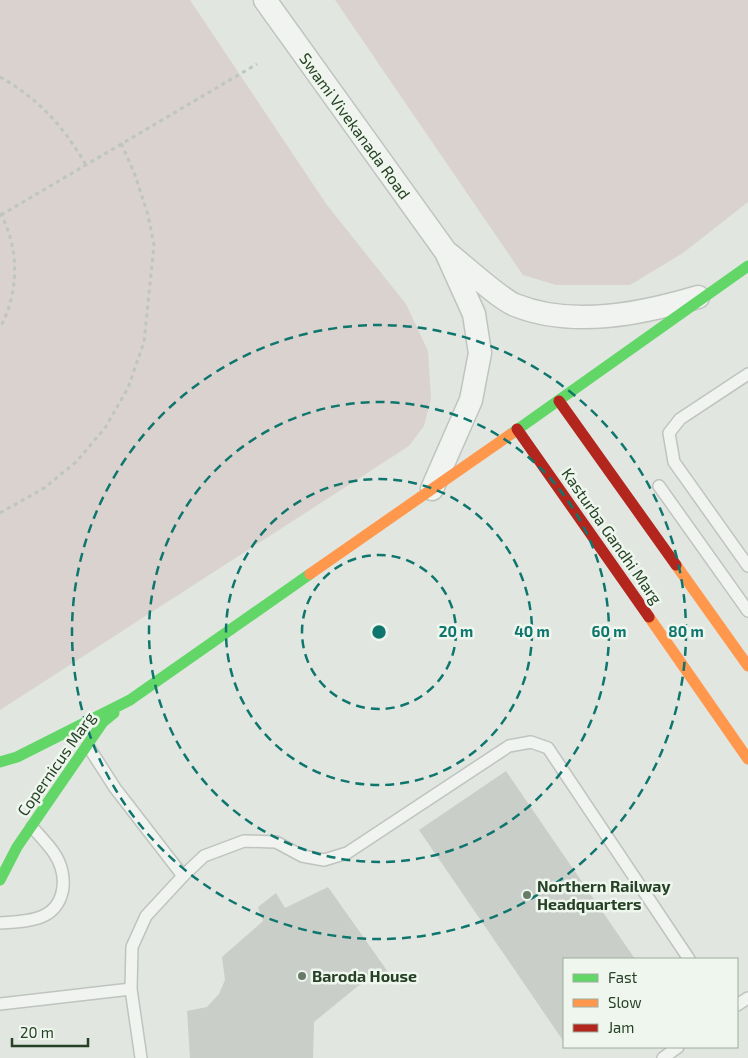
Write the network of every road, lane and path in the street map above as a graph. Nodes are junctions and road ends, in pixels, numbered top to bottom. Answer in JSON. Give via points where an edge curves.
{"nodes":[{"id":1,"x":265,"y":0,"type":"edge"},
{"id":2,"x":256,"y":64,"type":"dead end"},
{"id":3,"x":0,"y":77,"type":"edge"},
{"id":4,"x":121,"y":143,"type":"junction"},
{"id":5,"x":86,"y":165,"type":"junction"},
{"id":6,"x":1,"y":214,"type":"edge"},
{"id":7,"x":446,"y":252,"type":"junction"},
{"id":8,"x":748,"y":266,"type":"edge"},
{"id":9,"x":711,"y":292,"type":"junction"},
{"id":10,"x":0,"y":328,"type":"edge"},
{"id":11,"x":748,"y":374,"type":"edge"},
{"id":12,"x":559,"y":401,"type":"junction"},
{"id":13,"x":518,"y":429,"type":"junction"},
{"id":14,"x":659,"y":486,"type":"dead end"},
{"id":15,"x":432,"y":489,"type":"junction"},
{"id":16,"x":0,"y":513,"type":"edge"},
{"id":17,"x":748,"y":566,"type":"edge"},
{"id":18,"x":748,"y":611,"type":"edge"},
{"id":19,"x":748,"y":666,"type":"edge"},
{"id":20,"x":130,"y":700,"type":"junction"},
{"id":21,"x":87,"y":745,"type":"junction"},
{"id":22,"x":748,"y":759,"type":"edge"},
{"id":23,"x":0,"y":762,"type":"edge"},
{"id":24,"x":32,"y":827,"type":"junction"},
{"id":25,"x":183,"y":876,"type":"junction"},
{"id":26,"x":0,"y":880,"type":"edge"},
{"id":27,"x":0,"y":923,"type":"edge"},
{"id":28,"x":688,"y":958,"type":"edge"},
{"id":29,"x":131,"y":989,"type":"junction"},
{"id":30,"x":0,"y":1004,"type":"edge"},
{"id":31,"x":677,"y":1048,"type":"edge"},
{"id":32,"x":141,"y":1058,"type":"edge"},
{"id":33,"x":663,"y":1058,"type":"edge"}],
"edges":[{"from":1,"to":7,"type":"street","name":"Swami Vivekanada Road"},
{"from":2,"to":4,"type":"path"},
{"from":3,"to":5,"type":"path","via":[[52,116],[68,134]]},
{"from":4,"to":5,"type":"path"},
{"from":4,"to":16,"type":"path","via":[[148,215],[154,245],[144,342],[128,388],[105,428],[76,462],[44,488]]},
{"from":5,"to":6,"type":"path"},
{"from":6,"to":10,"type":"path","via":[[13,247],[15,281],[7,315]]},
{"from":7,"to":9,"type":"street","via":[[514,305],[559,318],[660,309]]},
{"from":7,"to":15,"type":"street","via":[[474,314],[480,353],[471,400]]},
{"from":8,"to":9,"type":"main road"},
{"from":9,"to":12,"type":"main road"},
{"from":11,"to":17,"type":"lane","via":[[680,419],[669,433],[674,462]]},
{"from":12,"to":13,"type":"main road"},
{"from":12,"to":19,"type":"main road"},
{"from":13,"to":15,"type":"main road"},
{"from":13,"to":22,"type":"main road","name":"Kasturba Gandhi Marg"},
{"from":14,"to":18,"type":"lane"},
{"from":15,"to":20,"type":"main road"},
{"from":20,"to":21,"type":"main road","name":"Copernicus Marg","via":[[103,722]]},
{"from":20,"to":23,"type":"main road","via":[[17,757]]},
{"from":21,"to":24,"type":"main road","name":"Copernicus Marg"},
{"from":21,"to":25,"type":"lane","via":[[115,788]]},
{"from":24,"to":26,"type":"main road","name":"Copernicus Marg","via":[[17,847]]},
{"from":24,"to":27,"type":"lane","via":[[54,853],[62,870],[64,886],[61,898],[40,918]]},
{"from":25,"to":28,"type":"lane","via":[[204,856],[244,841],[276,842],[302,856],[324,860],[347,853],[509,746],[531,742],[548,748]]},
{"from":25,"to":29,"type":"lane","via":[[146,916],[132,947]]},
{"from":29,"to":30,"type":"lane"},
{"from":29,"to":32,"type":"lane"},
{"from":31,"to":33,"type":"lane"}]}
